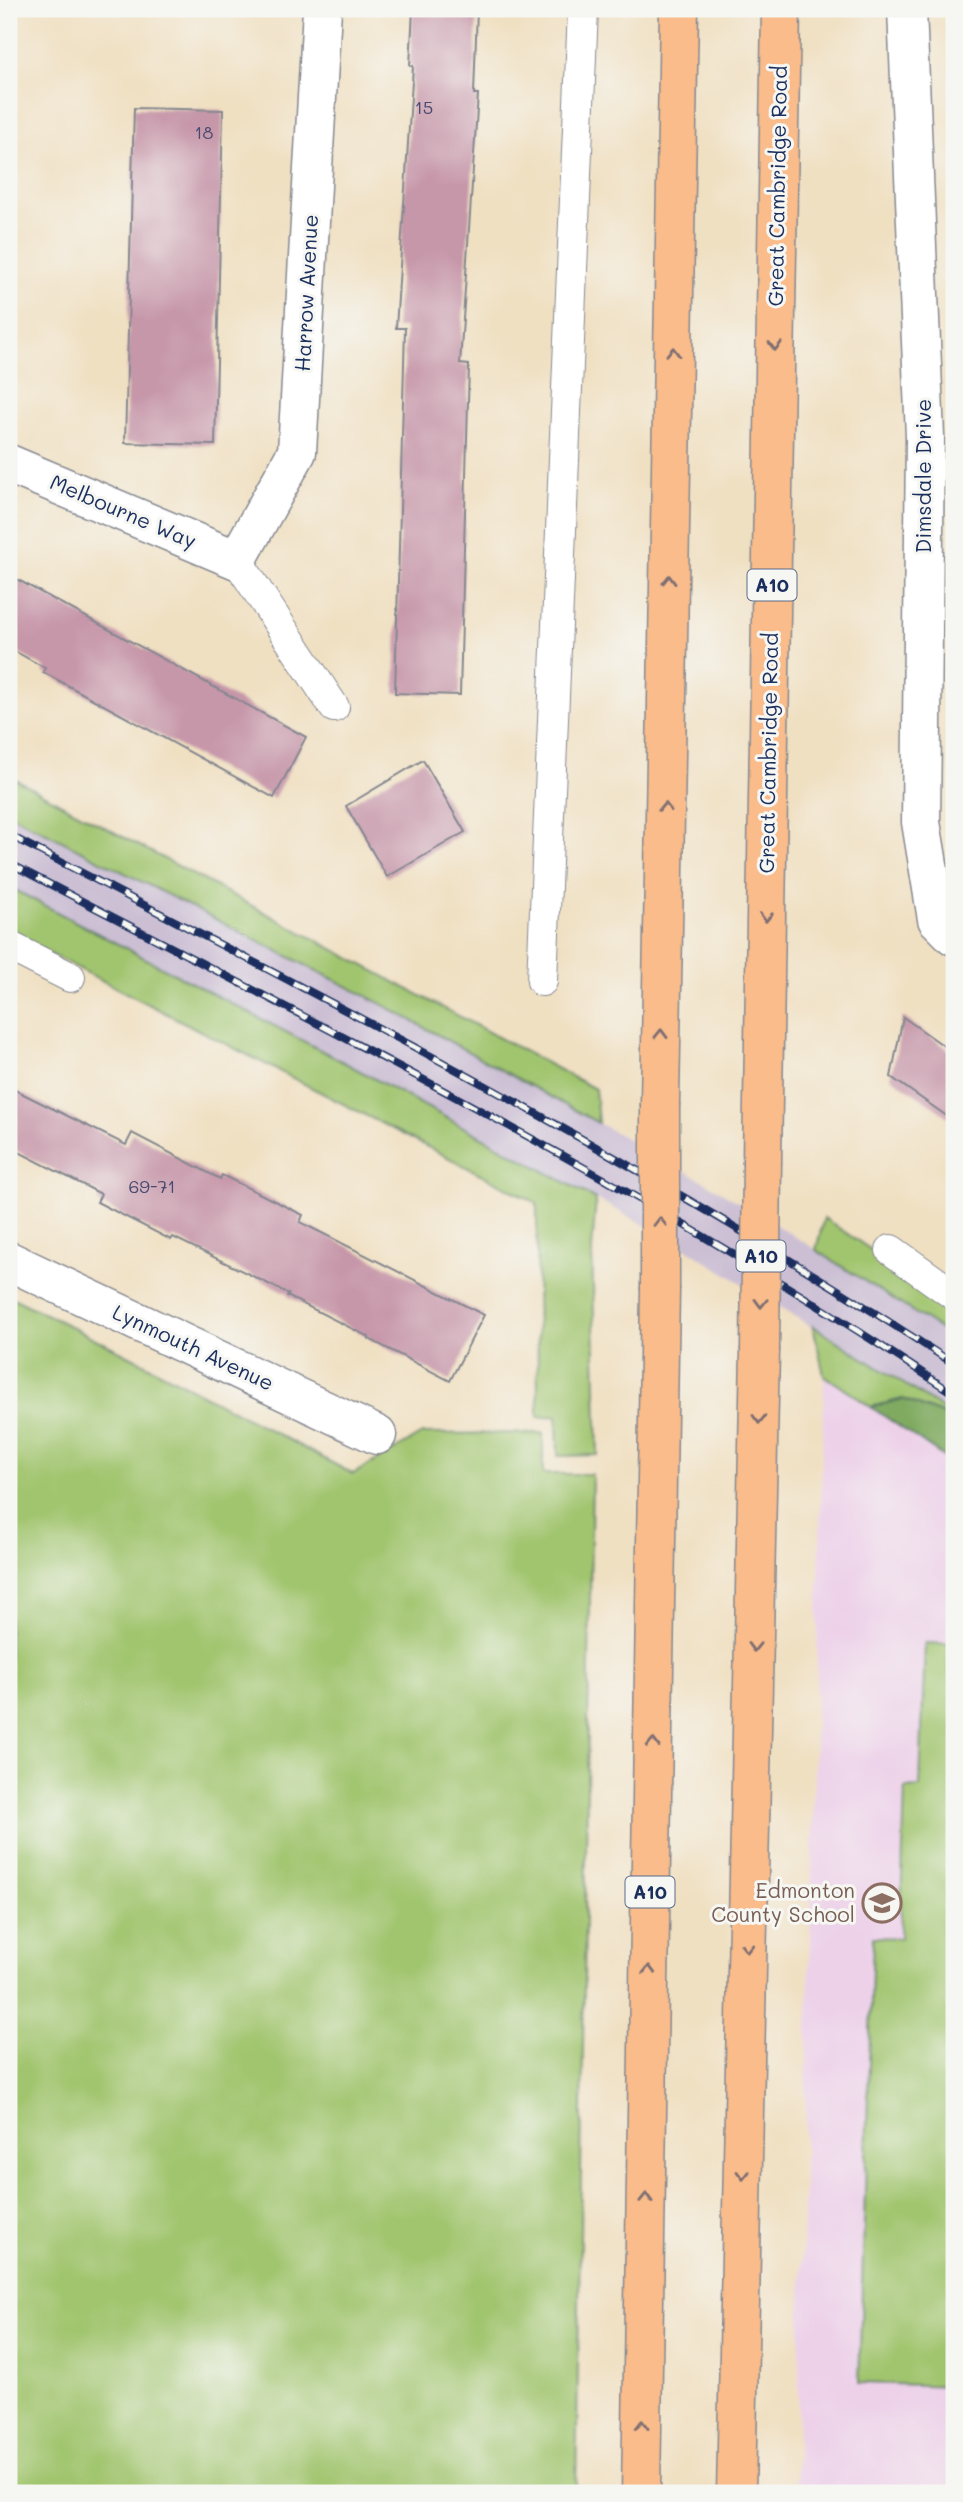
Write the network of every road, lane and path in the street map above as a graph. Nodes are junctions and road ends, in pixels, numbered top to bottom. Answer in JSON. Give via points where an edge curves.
{"nodes":[{"id":1,"x":322,"y":9,"type":"edge"},
{"id":2,"x":583,"y":9,"type":"edge"},
{"id":3,"x":679,"y":9,"type":"edge"},
{"id":4,"x":781,"y":9,"type":"edge"},
{"id":5,"x":907,"y":9,"type":"edge"},
{"id":6,"x":9,"y":464,"type":"edge"},
{"id":7,"x":237,"y":561,"type":"junction"},
{"id":8,"x":334,"y":707,"type":"dead end"},
{"id":9,"x":954,"y":936,"type":"edge"},
{"id":10,"x":9,"y":946,"type":"edge"},
{"id":11,"x":70,"y":977,"type":"dead end"},
{"id":12,"x":542,"y":981,"type":"dead end"},
{"id":13,"x":891,"y":1250,"type":"dead end"},
{"id":14,"x":9,"y":1261,"type":"edge"},
{"id":15,"x":954,"y":1295,"type":"edge"},
{"id":16,"x":377,"y":1435,"type":"dead end"},
{"id":17,"x":641,"y":2493,"type":"edge"},
{"id":18,"x":736,"y":2493,"type":"edge"}],
"edges":[{"from":1,"to":7,"type":"street","name":"Harrow Avenue","via":[[298,452]]},
{"from":2,"to":12,"type":"lane"},
{"from":17,"to":3,"type":"highway","number":"A10","one_way":true,"bridge":true},
{"from":4,"to":18,"type":"highway","name":"Great Cambridge Road","number":"A10","one_way":true,"bridge":true},
{"from":5,"to":9,"type":"street","name":"Dimsdale Drive","via":[[925,437],[921,821],[937,919]]},
{"from":6,"to":7,"type":"street","name":"Melbourne Way"},
{"from":7,"to":8,"type":"lane"},
{"from":10,"to":11,"type":"lane"},
{"from":13,"to":15,"type":"lane"},
{"from":14,"to":16,"type":"street","name":"Lynmouth Avenue"}]}
